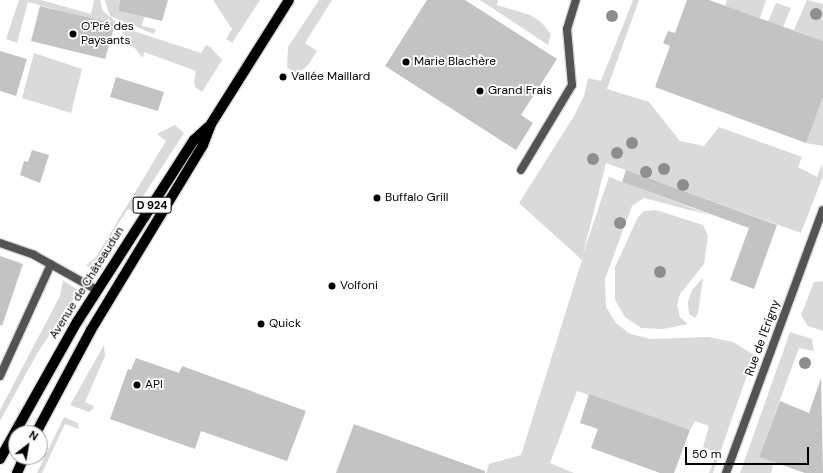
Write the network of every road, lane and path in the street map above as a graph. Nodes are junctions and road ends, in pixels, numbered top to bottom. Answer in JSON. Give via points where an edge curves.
{"nodes":[{"id":1,"x":289,"y":0,"type":"edge"},
{"id":2,"x":576,"y":0,"type":"edge"},
{"id":3,"x":211,"y":124,"type":"junction"},
{"id":4,"x":521,"y":170,"type":"dead end"},
{"id":5,"x":823,"y":210,"type":"edge"},
{"id":6,"x":0,"y":243,"type":"edge"},
{"id":7,"x":51,"y":264,"type":"junction"},
{"id":8,"x":97,"y":290,"type":"junction"},
{"id":9,"x":0,"y":376,"type":"edge"},
{"id":10,"x":40,"y":425,"type":"edge"},
{"id":11,"x":0,"y":459,"type":"edge"},
{"id":12,"x":726,"y":473,"type":"edge"}],
"edges":[{"from":1,"to":3,"type":"main road","number":"D 924"},
{"from":2,"to":4,"type":"street","via":[[567,29],[572,85]]},
{"from":3,"to":8,"type":"main road","name":"Avenue de Châteaudun","number":"D 924","via":[[194,140]]},
{"from":3,"to":10,"type":"main road","number":"D 924","via":[[203,146],[91,330]]},
{"from":5,"to":12,"type":"street","name":"Rue de l'Erigny"},
{"from":6,"to":7,"type":"street"},
{"from":7,"to":8,"type":"street"},
{"from":7,"to":9,"type":"street"},
{"from":8,"to":11,"type":"main road","name":"Avenue de Châteaudun","number":"D 924"}]}
